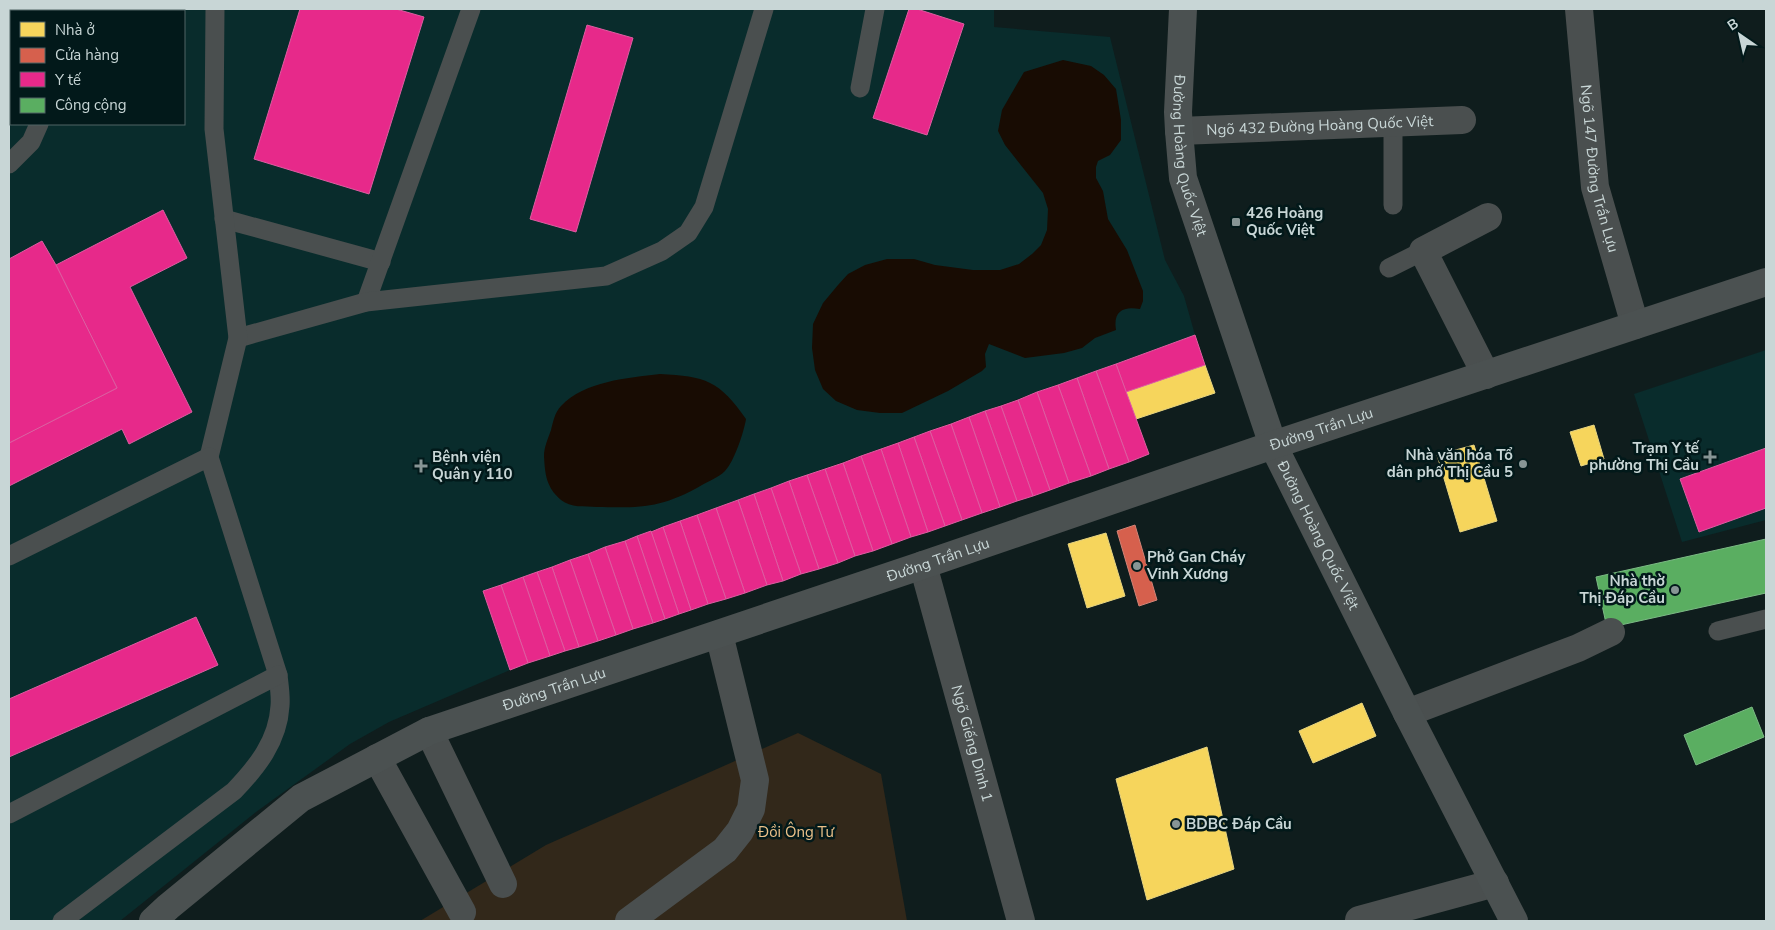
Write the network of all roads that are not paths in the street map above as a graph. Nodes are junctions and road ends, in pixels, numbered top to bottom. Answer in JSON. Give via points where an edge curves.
{"nodes":[{"id":1,"x":215,"y":9,"type":"edge"},
{"id":2,"x":471,"y":9,"type":"edge"},
{"id":3,"x":764,"y":9,"type":"edge"},
{"id":4,"x":875,"y":9,"type":"edge"},
{"id":5,"x":1183,"y":9,"type":"edge"},
{"id":6,"x":1579,"y":9,"type":"edge"},
{"id":7,"x":860,"y":88,"type":"dead end"},
{"id":8,"x":1462,"y":120,"type":"dead end"},
{"id":9,"x":1393,"y":123,"type":"junction"},
{"id":10,"x":39,"y":125,"type":"edge"},
{"id":11,"x":1179,"y":131,"type":"junction"},
{"id":12,"x":9,"y":164,"type":"edge"},
{"id":13,"x":1393,"y":205,"type":"dead end"},
{"id":14,"x":1488,"y":217,"type":"dead end"},
{"id":15,"x":224,"y":220,"type":"junction"},
{"id":16,"x":1423,"y":251,"type":"junction"},
{"id":17,"x":381,"y":262,"type":"junction"},
{"id":18,"x":1389,"y":268,"type":"dead end"},
{"id":19,"x":1766,"y":282,"type":"edge"},
{"id":20,"x":366,"y":302,"type":"junction"},
{"id":21,"x":1636,"y":325,"type":"junction"},
{"id":22,"x":238,"y":338,"type":"junction"},
{"id":23,"x":1486,"y":375,"type":"junction"},
{"id":24,"x":1273,"y":445,"type":"junction"},
{"id":25,"x":209,"y":457,"type":"junction"},
{"id":26,"x":9,"y":556,"type":"edge"},
{"id":27,"x":923,"y":565,"type":"junction"},
{"id":28,"x":1766,"y":619,"type":"edge"},
{"id":29,"x":1718,"y":631,"type":"dead end"},
{"id":30,"x":1611,"y":632,"type":"dead end"},
{"id":31,"x":719,"y":634,"type":"junction"},
{"id":32,"x":278,"y":675,"type":"junction"},
{"id":33,"x":1407,"y":713,"type":"junction"},
{"id":34,"x":429,"y":731,"type":"junction"},
{"id":35,"x":378,"y":758,"type":"junction"},
{"id":36,"x":9,"y":814,"type":"edge"},
{"id":37,"x":1495,"y":883,"type":"junction"},
{"id":38,"x":503,"y":884,"type":"dead end"},
{"id":39,"x":462,"y":912,"type":"dead end"},
{"id":40,"x":1359,"y":920,"type":"edge"},
{"id":41,"x":62,"y":921,"type":"edge"},
{"id":42,"x":153,"y":921,"type":"edge"},
{"id":43,"x":629,"y":921,"type":"edge"},
{"id":44,"x":1021,"y":921,"type":"edge"},
{"id":45,"x":1514,"y":921,"type":"edge"}],
"edges":[{"from":1,"to":15,"type":"lane","via":[[214,129]]},
{"from":2,"to":17,"type":"lane"},
{"from":3,"to":20,"type":"lane","via":[[704,207],[688,233],[662,251],[606,276]]},
{"from":4,"to":7,"type":"lane"},
{"from":5,"to":11,"type":"main road","name":"Đường Hoàng Quốc Việt"},
{"from":6,"to":21,"type":"street","name":"Ngõ 147 Đường Trần Lựu","via":[[1594,187]]},
{"from":8,"to":9,"type":"street","name":"Ngõ 432 Đường Hoàng Quốc Việt"},
{"from":9,"to":11,"type":"street","name":"Ngõ 432 Đường Hoàng Quốc Việt"},
{"from":9,"to":13,"type":"lane"},
{"from":10,"to":12,"type":"lane","via":[[31,142]]},
{"from":11,"to":24,"type":"main road","name":"Đường Hoàng Quốc Việt","via":[[1183,178]]},
{"from":14,"to":16,"type":"street"},
{"from":15,"to":17,"type":"lane"},
{"from":15,"to":22,"type":"lane"},
{"from":16,"to":18,"type":"lane"},
{"from":16,"to":23,"type":"street"},
{"from":17,"to":20,"type":"lane"},
{"from":19,"to":21,"type":"main road","name":"Đường Trần Lựu"},
{"from":20,"to":22,"type":"lane"},
{"from":21,"to":23,"type":"main road","name":"Đường Trần Lựu"},
{"from":22,"to":25,"type":"lane"},
{"from":23,"to":24,"type":"main road","name":"Đường Trần Lựu"},
{"from":24,"to":27,"type":"main road","name":"Đường Trần Lựu"},
{"from":24,"to":33,"type":"main road","name":"Đường Hoàng Quốc Việt"},
{"from":25,"to":26,"type":"lane"},
{"from":25,"to":32,"type":"lane"},
{"from":27,"to":31,"type":"main road","name":"Đường Trần Lựu"},
{"from":27,"to":44,"type":"street","name":"Ngõ Giếng Dinh 1"},
{"from":28,"to":29,"type":"lane"},
{"from":30,"to":33,"type":"street","via":[[1578,648]]},
{"from":31,"to":34,"type":"main road","name":"Đường Trần Lựu"},
{"from":31,"to":43,"type":"street","via":[[755,780],[751,809],[725,850]]},
{"from":32,"to":36,"type":"lane"},
{"from":32,"to":41,"type":"lane","via":[[280,706],[275,734],[257,766],[234,791]]},
{"from":33,"to":37,"type":"main road","name":"Đường Hoàng Quốc Việt"},
{"from":34,"to":35,"type":"main road","name":"Đường Trần Lựu"},
{"from":34,"to":38,"type":"street"},
{"from":35,"to":39,"type":"street"},
{"from":35,"to":42,"type":"main road","name":"Đường Trần Lựu","via":[[301,798]]},
{"from":37,"to":40,"type":"street"},
{"from":37,"to":45,"type":"main road","name":"Đường Hoàng Quốc Việt"}]}
